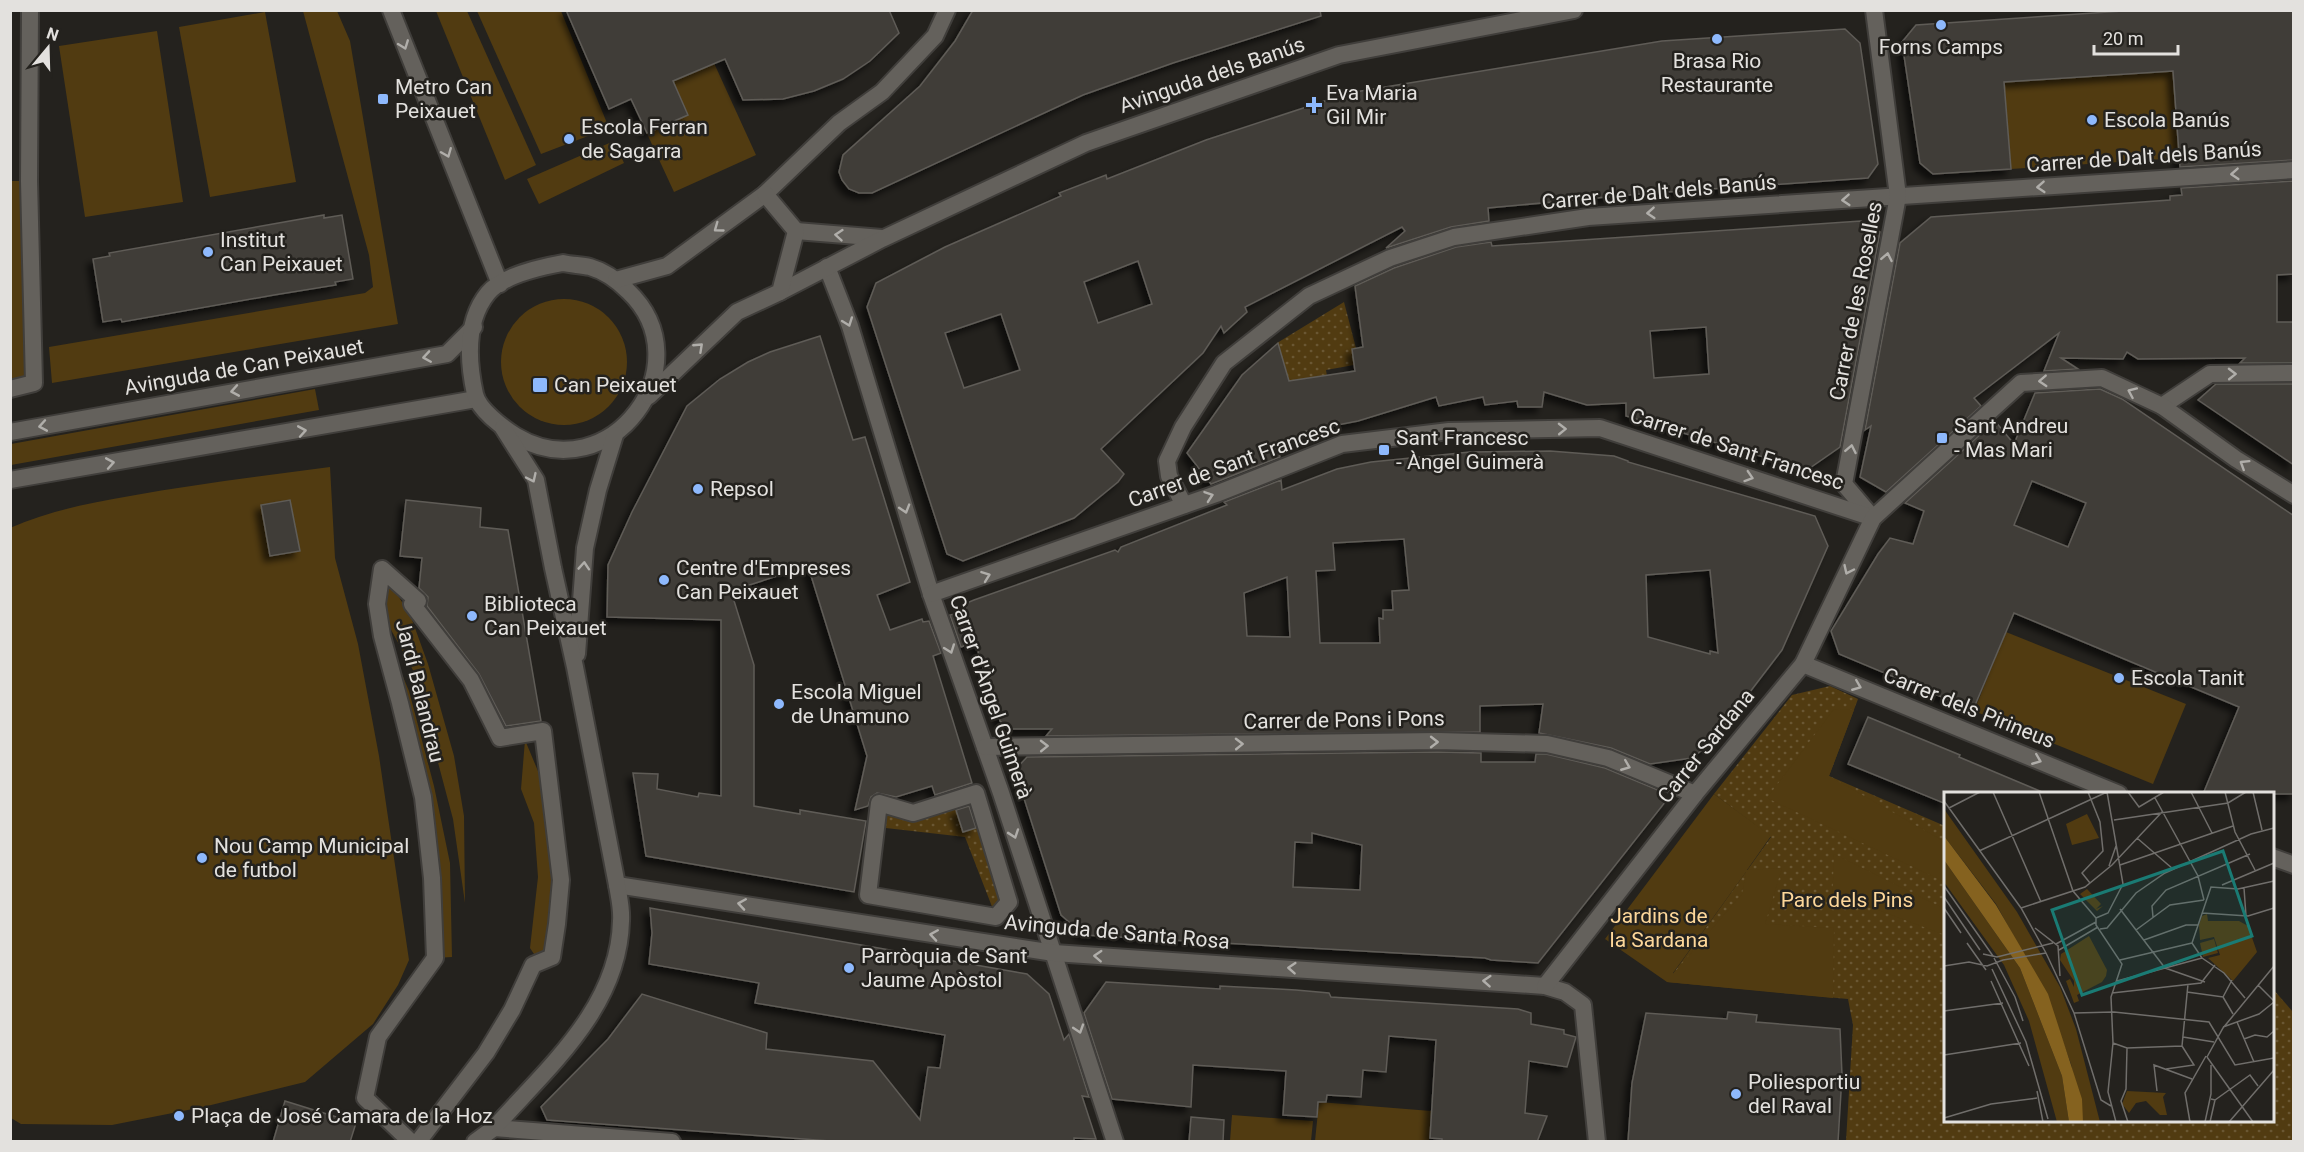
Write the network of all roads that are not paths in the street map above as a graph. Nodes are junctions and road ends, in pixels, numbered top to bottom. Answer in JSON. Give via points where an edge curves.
{"nodes":[{"id":1,"x":30,"y":10,"type":"edge"},
{"id":2,"x":391,"y":10,"type":"edge"},
{"id":3,"x":947,"y":10,"type":"edge"},
{"id":4,"x":1574,"y":10,"type":"edge"},
{"id":5,"x":1874,"y":10,"type":"edge"},
{"id":6,"x":2294,"y":170,"type":"edge"},
{"id":7,"x":765,"y":194,"type":"junction"},
{"id":8,"x":1898,"y":196,"type":"junction"},
{"id":9,"x":796,"y":231,"type":"junction"},
{"id":10,"x":882,"y":238,"type":"junction"},
{"id":11,"x":827,"y":267,"type":"junction"},
{"id":12,"x":616,"y":280,"type":"junction"},
{"id":13,"x":500,"y":284,"type":"junction"},
{"id":14,"x":780,"y":292,"type":"junction"},
{"id":15,"x":474,"y":327,"type":"junction"},
{"id":16,"x":2294,"y":373,"type":"edge"},
{"id":17,"x":10,"y":389,"type":"edge"},
{"id":18,"x":476,"y":399,"type":"junction"},
{"id":19,"x":642,"y":403,"type":"junction"},
{"id":20,"x":2162,"y":406,"type":"junction"},
{"id":21,"x":502,"y":428,"type":"junction"},
{"id":22,"x":10,"y":432,"type":"edge"},
{"id":23,"x":615,"y":435,"type":"junction"},
{"id":24,"x":10,"y":480,"type":"edge"},
{"id":25,"x":2294,"y":495,"type":"edge"},
{"id":26,"x":1184,"y":504,"type":"junction"},
{"id":27,"x":1873,"y":518,"type":"junction"},
{"id":28,"x":931,"y":594,"type":"junction"},
{"id":29,"x":1803,"y":664,"type":"junction"},
{"id":30,"x":575,"y":667,"type":"junction"},
{"id":31,"x":985,"y":747,"type":"junction"},
{"id":32,"x":2114,"y":792,"type":"edge"},
{"id":33,"x":1695,"y":794,"type":"junction"},
{"id":34,"x":2274,"y":858,"type":"edge"},
{"id":35,"x":2294,"y":865,"type":"edge"},
{"id":36,"x":617,"y":885,"type":"junction"},
{"id":37,"x":868,"y":895,"type":"joint"},
{"id":38,"x":1054,"y":953,"type":"junction"},
{"id":39,"x":1545,"y":986,"type":"junction"},
{"id":40,"x":494,"y":1128,"type":"junction"},
{"id":41,"x":411,"y":1142,"type":"edge"},
{"id":42,"x":418,"y":1142,"type":"edge"},
{"id":43,"x":475,"y":1142,"type":"edge"},
{"id":44,"x":672,"y":1142,"type":"edge"},
{"id":45,"x":1115,"y":1142,"type":"edge"},
{"id":46,"x":1597,"y":1142,"type":"edge"}],
"edges":[{"from":1,"to":17,"type":"street","via":[[34,383]]},
{"from":2,"to":13,"type":"street","one_way":true},
{"from":3,"to":7,"type":"street","via":[[935,36],[882,92],[839,123]]},
{"from":4,"to":10,"type":"street","name":"Avinguda dels Banús","via":[[1339,55],[1086,143]]},
{"from":5,"to":8,"type":"street","name":"Carrer de les Roselles"},
{"from":6,"to":8,"type":"street","name":"Carrer de Dalt dels Banús","one_way":true},
{"from":7,"to":9,"type":"street"},
{"from":7,"to":12,"type":"street","one_way":true,"via":[[667,266]]},
{"from":8,"to":26,"type":"street","name":"Carrer de Dalt dels Banús","one_way":true,"via":[[1588,217],[1454,237],[1390,258],[1310,296],[1224,363],[1167,461]]},
{"from":27,"to":8,"type":"street","name":"Carrer de les Roselles","one_way":true,"via":[[1844,484]]},
{"from":10,"to":9,"type":"street","name":"Avinguda dels Banús","one_way":true},
{"from":9,"to":14,"type":"street"},
{"from":10,"to":11,"type":"street","name":"Avinguda dels Banús"},
{"from":11,"to":14,"type":"street","name":"Avinguda dels Banús"},
{"from":11,"to":28,"type":"street","name":"Carrer d'Àngel Guimerà","one_way":true,"via":[[850,326]]},
{"from":12,"to":13,"type":"street","via":[[591,267],[563,263],[535,268]]},
{"from":12,"to":19,"type":"street","via":[[637,300],[651,324],[656,351],[654,379]]},
{"from":13,"to":15,"type":"street","via":[[488,293]]},
{"from":19,"to":14,"type":"street","name":"Avinguda dels Banús","one_way":true,"via":[[737,312]]},
{"from":15,"to":18,"type":"street","via":[[470,371]]},
{"from":15,"to":22,"type":"street","name":"Avinguda de Can Peixauet","one_way":true,"via":[[447,354]]},
{"from":20,"to":16,"type":"street","one_way":true,"via":[[2210,374]]},
{"from":18,"to":21,"type":"street"},
{"from":24,"to":18,"type":"street","one_way":true},
{"from":19,"to":23,"type":"street","via":[[630,422]]},
{"from":25,"to":20,"type":"street","one_way":true},
{"from":20,"to":27,"type":"street","one_way":true,"via":[[2102,378],[2021,383]]},
{"from":21,"to":23,"type":"street","via":[[528,443],[558,450],[587,447]]},
{"from":21,"to":30,"type":"street","one_way":true,"via":[[536,480]]},
{"from":30,"to":23,"type":"street","one_way":true,"via":[[585,548]]},
{"from":26,"to":27,"type":"street","name":"Carrer de Sant Francesc","one_way":true,"via":[[1342,444],[1449,430],[1600,428]]},
{"from":28,"to":26,"type":"street","name":"Carrer de Sant Francesc","one_way":true},
{"from":27,"to":29,"type":"street","name":"Carrer Sardana","one_way":true},
{"from":28,"to":31,"type":"street","name":"Carrer d'Àngel Guimerà","one_way":true},
{"from":29,"to":32,"type":"street","name":"Carrer dels Pirineus","one_way":true},
{"from":29,"to":33,"type":"street","name":"Carrer Sardana"},
{"from":30,"to":36,"type":"street"},
{"from":31,"to":33,"type":"street","name":"Carrer de Pons i Pons","one_way":true,"via":[[1438,741],[1547,744],[1608,758]]},
{"from":31,"to":38,"type":"street","name":"Carrer d'Àngel Guimerà","one_way":true},
{"from":33,"to":39,"type":"street","name":"Carrer Sardana"},
{"from":34,"to":35,"type":"street"},
{"from":38,"to":36,"type":"street","name":"Avinguda de Santa Rosa","one_way":true},
{"from":36,"to":40,"type":"street","via":[[621,921],[618,948],[604,994],[587,1023]]},
{"from":37,"to":37,"type":"street","via":[[879,803],[913,813],[976,793],[1009,902],[996,917]]},
{"from":39,"to":38,"type":"street","name":"Avinguda de Santa Rosa","one_way":true},
{"from":38,"to":45,"type":"street","name":"Carrer d'Àngel Guimerà","one_way":true},
{"from":39,"to":46,"type":"street","name":"Avinguda de Santa Rosa","via":[[1565,992],[1583,1005]]},
{"from":40,"to":43,"type":"street"},
{"from":40,"to":44,"type":"street"},
{"from":41,"to":42,"type":"street","name":"Jardí Balandrau","via":[[365,1098],[378,1037],[435,958],[423,797],[382,636],[377,604],[382,569],[418,601],[412,604],[471,680],[500,738],[543,731],[561,880],[552,957],[533,965],[486,1053]]}]}
